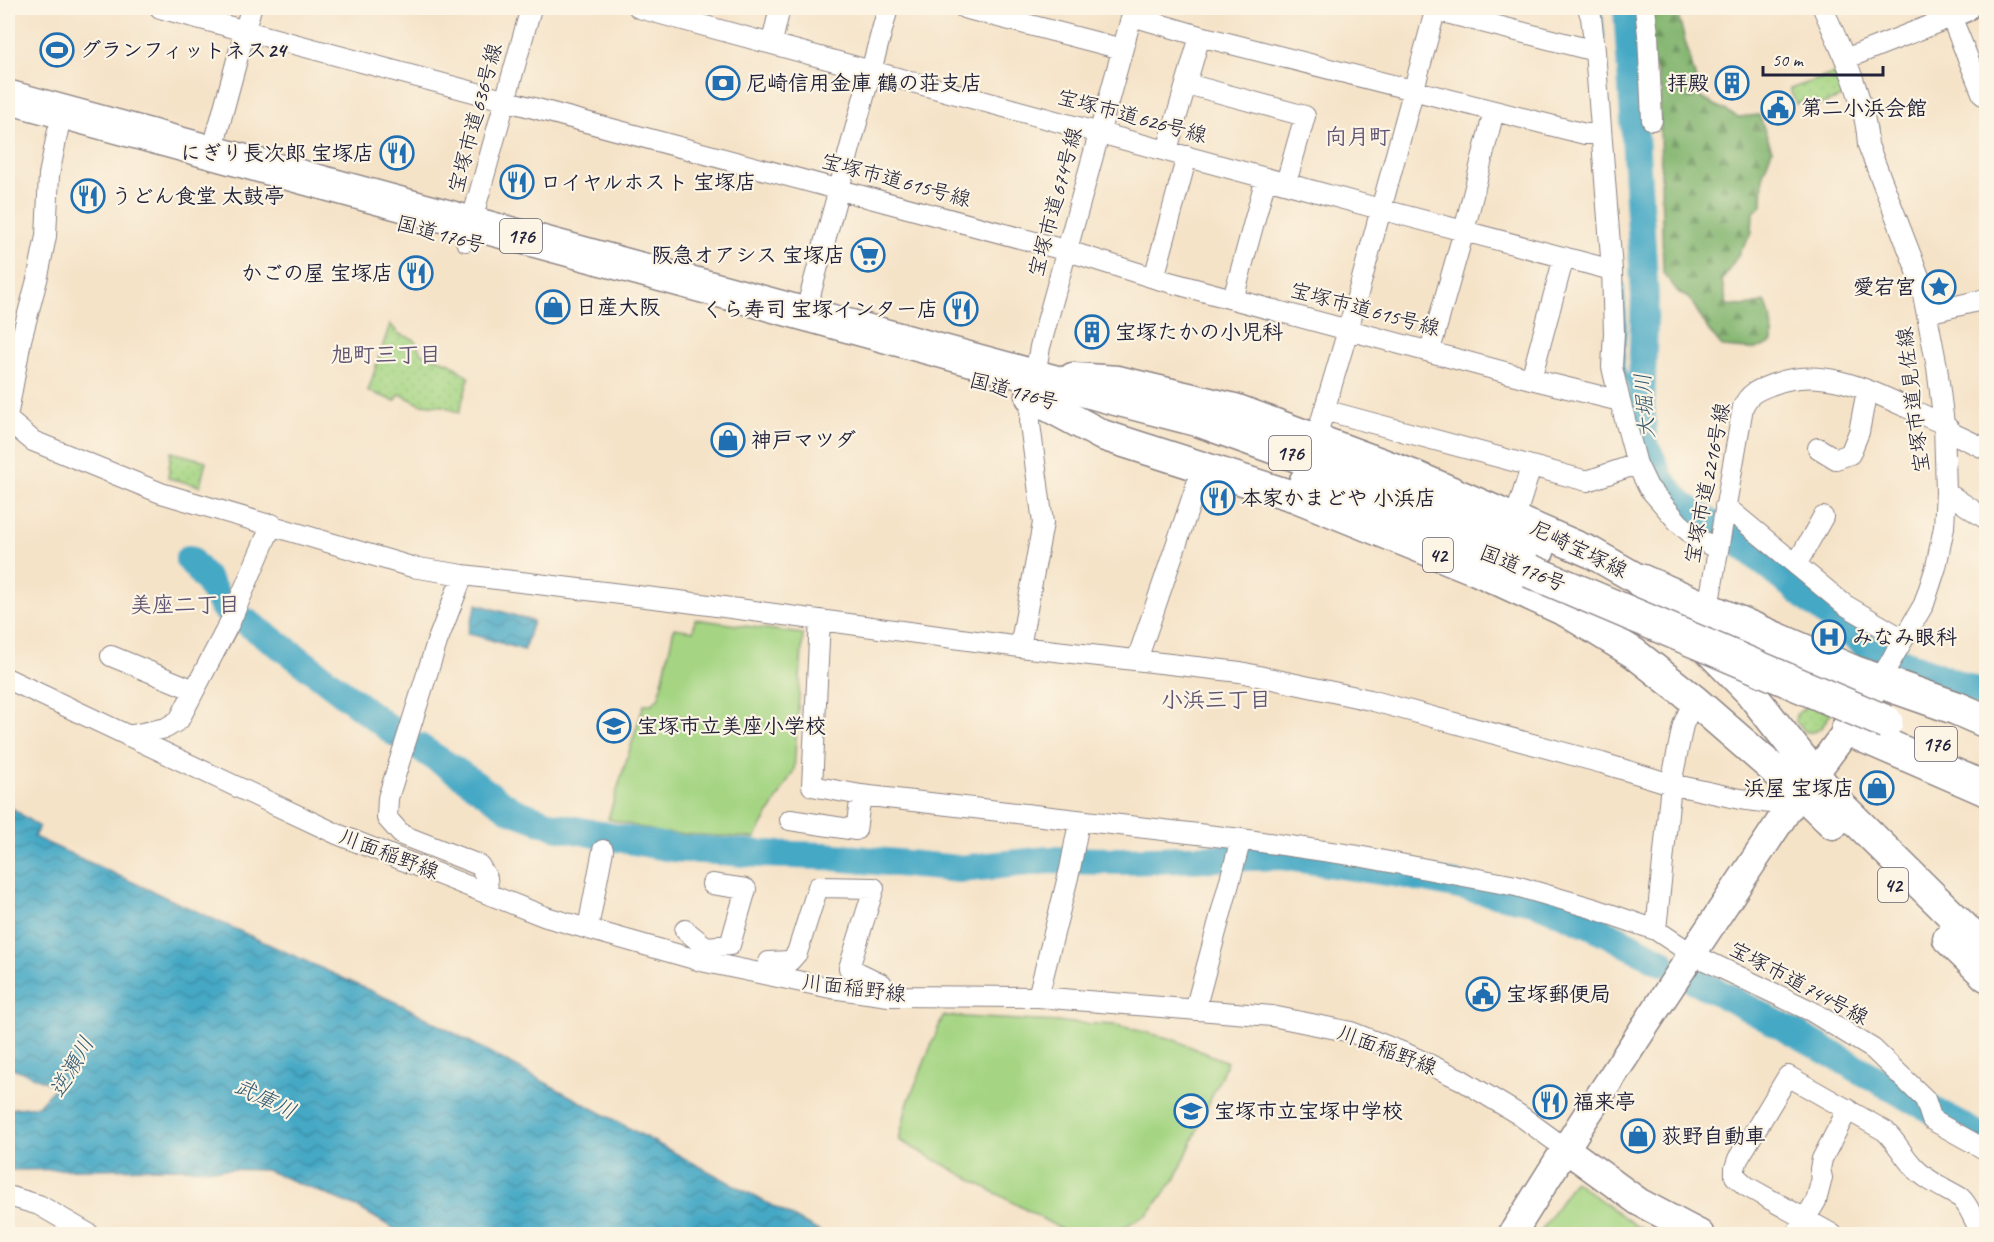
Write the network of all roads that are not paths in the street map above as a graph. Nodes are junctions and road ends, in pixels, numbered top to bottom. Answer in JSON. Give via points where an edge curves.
{"nodes":[{"id":1,"x":160,"y":8,"type":"edge"},
{"id":2,"x":251,"y":8,"type":"edge"},
{"id":3,"x":531,"y":8,"type":"edge"},
{"id":4,"x":639,"y":8,"type":"edge"},
{"id":5,"x":780,"y":8,"type":"edge"},
{"id":6,"x":888,"y":8,"type":"edge"},
{"id":7,"x":964,"y":8,"type":"edge"},
{"id":8,"x":1588,"y":8,"type":"edge"},
{"id":9,"x":1645,"y":8,"type":"edge"},
{"id":10,"x":1823,"y":8,"type":"edge"},
{"id":11,"x":1435,"y":9,"type":"edge"},
{"id":12,"x":1953,"y":10,"type":"edge"},
{"id":13,"x":1133,"y":12,"type":"edge"},
{"id":14,"x":245,"y":30,"type":"junction"},
{"id":15,"x":1200,"y":36,"type":"junction"},
{"id":16,"x":772,"y":42,"type":"junction"},
{"id":17,"x":1122,"y":49,"type":"junction"},
{"id":18,"x":1595,"y":51,"type":"junction"},
{"id":19,"x":1845,"y":59,"type":"junction"},
{"id":20,"x":870,"y":71,"type":"junction"},
{"id":21,"x":1187,"y":84,"type":"junction"},
{"id":22,"x":1413,"y":90,"type":"junction"},
{"id":23,"x":1986,"y":94,"type":"edge"},
{"id":24,"x":8,"y":97,"type":"edge"},
{"id":25,"x":506,"y":100,"type":"junction"},
{"id":26,"x":1494,"y":111,"type":"junction"},
{"id":27,"x":8,"y":116,"type":"edge"},
{"id":28,"x":1652,"y":120,"type":"dead end"},
{"id":29,"x":58,"y":130,"type":"junction"},
{"id":30,"x":1099,"y":131,"type":"junction"},
{"id":31,"x":1600,"y":134,"type":"junction"},
{"id":32,"x":1167,"y":150,"type":"junction"},
{"id":33,"x":212,"y":152,"type":"junction"},
{"id":34,"x":1187,"y":156,"type":"junction"},
{"id":35,"x":1266,"y":177,"type":"junction"},
{"id":36,"x":1286,"y":183,"type":"junction"},
{"id":37,"x":838,"y":189,"type":"junction"},
{"id":38,"x":1380,"y":209,"type":"junction"},
{"id":39,"x":1464,"y":231,"type":"junction"},
{"id":40,"x":468,"y":232,"type":"junction"},
{"id":41,"x":1068,"y":251,"type":"junction"},
{"id":42,"x":1564,"y":257,"type":"junction"},
{"id":43,"x":1612,"y":270,"type":"junction"},
{"id":44,"x":1154,"y":278,"type":"junction"},
{"id":45,"x":1233,"y":298,"type":"junction"},
{"id":46,"x":1986,"y":299,"type":"edge"},
{"id":47,"x":1926,"y":313,"type":"junction"},
{"id":48,"x":805,"y":314,"type":"junction"},
{"id":49,"x":1348,"y":330,"type":"junction"},
{"id":50,"x":1430,"y":350,"type":"junction"},
{"id":51,"x":1531,"y":379,"type":"junction"},
{"id":52,"x":1033,"y":386,"type":"junction"},
{"id":53,"x":1867,"y":390,"type":"junction"},
{"id":54,"x":1620,"y":401,"type":"junction"},
{"id":55,"x":8,"y":412,"type":"edge"},
{"id":56,"x":8,"y":420,"type":"edge"},
{"id":57,"x":1320,"y":424,"type":"junction"},
{"id":58,"x":1944,"y":424,"type":"junction"},
{"id":59,"x":1818,"y":448,"type":"dead end"},
{"id":60,"x":1986,"y":449,"type":"edge"},
{"id":61,"x":1637,"y":464,"type":"junction"},
{"id":62,"x":1203,"y":466,"type":"junction"},
{"id":63,"x":1531,"y":467,"type":"junction"},
{"id":64,"x":1946,"y":492,"type":"junction"},
{"id":65,"x":1724,"y":511,"type":"junction"},
{"id":66,"x":1823,"y":517,"type":"dead end"},
{"id":67,"x":1515,"y":518,"type":"junction"},
{"id":68,"x":1986,"y":519,"type":"edge"},
{"id":69,"x":272,"y":524,"type":"junction"},
{"id":70,"x":1718,"y":546,"type":"junction"},
{"id":71,"x":1796,"y":565,"type":"junction"},
{"id":72,"x":463,"y":575,"type":"junction"},
{"id":73,"x":1641,"y":580,"type":"junction"},
{"id":74,"x":1708,"y":608,"type":"junction"},
{"id":75,"x":820,"y":620,"type":"junction"},
{"id":76,"x":1020,"y":647,"type":"junction"},
{"id":77,"x":111,"y":656,"type":"dead end"},
{"id":78,"x":1137,"y":660,"type":"junction"},
{"id":79,"x":1891,"y":677,"type":"junction"},
{"id":80,"x":8,"y":679,"type":"edge"},
{"id":81,"x":194,"y":690,"type":"junction"},
{"id":82,"x":1694,"y":700,"type":"junction"},
{"id":83,"x":1986,"y":721,"type":"edge"},
{"id":84,"x":1848,"y":729,"type":"junction"},
{"id":85,"x":128,"y":736,"type":"junction"},
{"id":86,"x":1986,"y":742,"type":"edge"},
{"id":87,"x":1986,"y":765,"type":"edge"},
{"id":88,"x":1671,"y":784,"type":"junction"},
{"id":89,"x":1808,"y":784,"type":"junction"},
{"id":90,"x":1986,"y":789,"type":"edge"},
{"id":91,"x":861,"y":795,"type":"junction"},
{"id":92,"x":1771,"y":803,"type":"dead end"},
{"id":93,"x":790,"y":820,"type":"dead end"},
{"id":94,"x":1079,"y":822,"type":"junction"},
{"id":95,"x":1241,"y":839,"type":"junction"},
{"id":96,"x":603,"y":850,"type":"dead end"},
{"id":97,"x":712,"y":884,"type":"dead end"},
{"id":98,"x":488,"y":892,"type":"junction"},
{"id":99,"x":588,"y":928,"type":"junction"},
{"id":100,"x":685,"y":930,"type":"dead end"},
{"id":101,"x":1656,"y":930,"type":"junction"},
{"id":102,"x":1986,"y":949,"type":"edge"},
{"id":103,"x":703,"y":954,"type":"junction"},
{"id":104,"x":1692,"y":954,"type":"junction"},
{"id":105,"x":765,"y":974,"type":"junction"},
{"id":106,"x":1986,"y":976,"type":"edge"},
{"id":107,"x":889,"y":996,"type":"junction"},
{"id":108,"x":1038,"y":998,"type":"junction"},
{"id":109,"x":1195,"y":1010,"type":"junction"},
{"id":110,"x":1848,"y":1109,"type":"junction"},
{"id":111,"x":1566,"y":1149,"type":"junction"},
{"id":112,"x":1986,"y":1150,"type":"edge"},
{"id":113,"x":8,"y":1196,"type":"edge"},
{"id":114,"x":1800,"y":1227,"type":"edge"},
{"id":115,"x":89,"y":1234,"type":"edge"},
{"id":116,"x":1512,"y":1234,"type":"edge"},
{"id":117,"x":1701,"y":1234,"type":"edge"},
{"id":118,"x":1832,"y":1234,"type":"edge"},
{"id":119,"x":1984,"y":1234,"type":"edge"}],
"edges":[{"from":1,"to":14,"type":"street","name":"宝塚市道615号線"},
{"from":2,"to":14,"type":"street"},
{"from":3,"to":25,"type":"street","name":"宝塚市道636号線"},
{"from":4,"to":16,"type":"street","name":"宝塚市道626号線"},
{"from":5,"to":16,"type":"street"},
{"from":6,"to":20,"type":"street"},
{"from":7,"to":17,"type":"street"},
{"from":8,"to":18,"type":"street"},
{"from":9,"to":28,"type":"street"},
{"from":10,"to":19,"type":"street","name":"宝塚市道見佐線"},
{"from":11,"to":18,"type":"street"},
{"from":11,"to":22,"type":"street"},
{"from":12,"to":19,"type":"street","via":[[1939,22]]},
{"from":12,"to":23,"type":"street","via":[[1983,95]]},
{"from":13,"to":15,"type":"street"},
{"from":13,"to":17,"type":"street","name":"宝塚市道674号線"},
{"from":14,"to":25,"type":"street","name":"宝塚市道615号線"},
{"from":14,"to":33,"type":"street"},
{"from":15,"to":21,"type":"street"},
{"from":15,"to":22,"type":"street"},
{"from":16,"to":20,"type":"street","name":"宝塚市道626号線"},
{"from":17,"to":30,"type":"street","name":"宝塚市道674号線"},
{"from":18,"to":31,"type":"street"},
{"from":19,"to":47,"type":"street","name":"宝塚市道見佐線","via":[[1867,125],[1868,145],[1920,279]]},
{"from":20,"to":30,"type":"street","name":"宝塚市道626号線"},
{"from":20,"to":37,"type":"street"},
{"from":21,"to":32,"type":"street"},
{"from":21,"to":36,"type":"street","via":[[1305,116]]},
{"from":22,"to":26,"type":"street"},
{"from":22,"to":38,"type":"street"},
{"from":24,"to":33,"type":"highway","name":"国道176号","number":"176"},
{"from":25,"to":37,"type":"street","name":"宝塚市道615号線"},
{"from":25,"to":40,"type":"street","name":"宝塚市道636号線"},
{"from":26,"to":31,"type":"street","via":[[1585,134]]},
{"from":26,"to":39,"type":"street"},
{"from":27,"to":29,"type":"highway","name":"国道176号","number":"176"},
{"from":29,"to":40,"type":"highway","name":"国道176号","number":"176"},
{"from":29,"to":55,"type":"street","via":[[49,175],[46,236]]},
{"from":30,"to":32,"type":"street","name":"宝塚市道626号線"},
{"from":30,"to":41,"type":"street","name":"宝塚市道674号線"},
{"from":31,"to":43,"type":"street"},
{"from":32,"to":34,"type":"street","name":"宝塚市道626号線"},
{"from":33,"to":40,"type":"highway","name":"国道176号","number":"176"},
{"from":34,"to":35,"type":"street","name":"宝塚市道626号線"},
{"from":34,"to":44,"type":"street"},
{"from":35,"to":36,"type":"street","name":"宝塚市道626号線"},
{"from":35,"to":45,"type":"street"},
{"from":36,"to":38,"type":"street","name":"宝塚市道626号線"},
{"from":37,"to":41,"type":"street","name":"宝塚市道615号線"},
{"from":37,"to":48,"type":"street"},
{"from":38,"to":39,"type":"street","name":"宝塚市道626号線"},
{"from":38,"to":49,"type":"street"},
{"from":39,"to":42,"type":"street","name":"宝塚市道626号線"},
{"from":39,"to":50,"type":"street"},
{"from":40,"to":48,"type":"highway","name":"国道176号","number":"176"},
{"from":40,"to":52,"type":"highway","name":"国道176号","number":"176","via":[[913,363]]},
{"from":41,"to":44,"type":"street","name":"宝塚市道615号線"},
{"from":41,"to":52,"type":"street","name":"宝塚市道674号線","via":[[1040,347]]},
{"from":42,"to":43,"type":"street","name":"宝塚市道626号線"},
{"from":42,"to":51,"type":"street"},
{"from":43,"to":54,"type":"street","via":[[1612,367]]},
{"from":44,"to":45,"type":"street","name":"宝塚市道615号線"},
{"from":45,"to":49,"type":"street","name":"宝塚市道615号線"},
{"from":46,"to":47,"type":"street"},
{"from":47,"to":58,"type":"street","name":"宝塚市道見佐線"},
{"from":48,"to":52,"type":"highway","name":"国道176号","number":"176"},
{"from":49,"to":50,"type":"street","name":"宝塚市道615号線"},
{"from":49,"to":57,"type":"street"},
{"from":50,"to":51,"type":"street","name":"宝塚市道615号線"},
{"from":51,"to":54,"type":"street","name":"宝塚市道615号線"},
{"from":52,"to":57,"type":"main road","name":"尼崎宝塚線","number":"42","via":[[1118,381],[1235,409]]},
{"from":52,"to":62,"type":"main road","name":"尼崎宝塚線","number":"42","via":[[1102,435]]},
{"from":52,"to":76,"type":"street","name":"宝塚市道674号線","via":[[1030,424],[1043,524]]},
{"from":52,"to":79,"type":"highway","name":"国道176号","number":"176","via":[[1110,397],[1199,420],[1416,498],[1534,560]]},
{"from":53,"to":58,"type":"street","name":"宝塚市道2216号線"},
{"from":53,"to":59,"type":"street","via":[[1859,432],[1850,454],[1836,459]]},
{"from":53,"to":65,"type":"street","name":"宝塚市道2216号線","via":[[1842,381],[1806,377],[1784,379],[1746,399]]},
{"from":54,"to":61,"type":"street"},
{"from":56,"to":69,"type":"street","via":[[33,441],[87,464],[161,493]]},
{"from":57,"to":63,"type":"street"},
{"from":57,"to":67,"type":"main road","name":"尼崎宝塚線","number":"42","via":[[1415,476]]},
{"from":58,"to":60,"type":"street","name":"宝塚市道2216号線","via":[[1954,434]]},
{"from":58,"to":64,"type":"street","name":"宝塚市道見佐線"},
{"from":61,"to":63,"type":"street","via":[[1587,482]]},
{"from":61,"to":70,"type":"street","via":[[1648,487],[1679,523],[1695,537]]},
{"from":62,"to":78,"type":"street"},
{"from":62,"to":82,"type":"main road","name":"尼崎宝塚線","number":"42","via":[[1296,497],[1476,570],[1567,612],[1634,653]]},
{"from":63,"to":67,"type":"street"},
{"from":64,"to":68,"type":"street"},
{"from":64,"to":79,"type":"street","name":"宝塚市道見佐線","via":[[1936,567]]},
{"from":65,"to":70,"type":"street","name":"宝塚市道2216号線"},
{"from":65,"to":71,"type":"street"},
{"from":66,"to":71,"type":"street"},
{"from":67,"to":73,"type":"main road","name":"尼崎宝塚線","number":"42"},
{"from":69,"to":72,"type":"street","via":[[412,567]]},
{"from":69,"to":81,"type":"street","via":[[230,622]]},
{"from":70,"to":74,"type":"street","name":"宝塚市道2216号線"},
{"from":71,"to":79,"type":"street","via":[[1845,605]]},
{"from":72,"to":75,"type":"street"},
{"from":72,"to":98,"type":"street","via":[[433,653],[387,798],[387,818],[402,835],[479,865],[487,878]]},
{"from":73,"to":74,"type":"highway"},
{"from":73,"to":89,"type":"main road","name":"尼崎宝塚線","number":"42","via":[[1749,691]]},
{"from":74,"to":79,"type":"highway"},
{"from":75,"to":76,"type":"street"},
{"from":75,"to":91,"type":"street","name":"宝塚市道744号線","via":[[812,786]]},
{"from":76,"to":78,"type":"street"},
{"from":77,"to":81,"type":"street"},
{"from":78,"to":88,"type":"street","via":[[1240,672],[1370,700]]},
{"from":79,"to":83,"type":"highway"},
{"from":79,"to":84,"type":"street"},
{"from":79,"to":86,"type":"highway","name":"国道176号","number":"176"},
{"from":79,"to":87,"type":"highway","name":"国道176号","number":"176"},
{"from":80,"to":85,"type":"street","name":"川面稲野線"},
{"from":81,"to":85,"type":"street","via":[[179,720],[166,728]]},
{"from":82,"to":88,"type":"street","via":[[1683,725]]},
{"from":82,"to":89,"type":"main road","name":"尼崎宝塚線","number":"42"},
{"from":84,"to":89,"type":"street"},
{"from":84,"to":90,"type":"highway"},
{"from":85,"to":98,"type":"street","name":"川面稲野線","via":[[337,834]]},
{"from":88,"to":92,"type":"street"},
{"from":88,"to":101,"type":"street"},
{"from":89,"to":102,"type":"main road","name":"尼崎宝塚線","number":"42","via":[[1836,801]]},
{"from":89,"to":104,"type":"street"},
{"from":89,"to":106,"type":"main road","name":"尼崎宝塚線","number":"42"},
{"from":91,"to":93,"type":"street","via":[[856,830]]},
{"from":91,"to":94,"type":"street","name":"宝塚市道744号線"},
{"from":94,"to":95,"type":"street","name":"宝塚市道744号線"},
{"from":94,"to":108,"type":"street"},
{"from":95,"to":101,"type":"street","name":"宝塚市道744号線","via":[[1516,886]]},
{"from":95,"to":109,"type":"street"},
{"from":96,"to":99,"type":"street"},
{"from":97,"to":103,"type":"street","via":[[746,889],[730,945]]},
{"from":98,"to":99,"type":"street","name":"川面稲野線","via":[[546,917]]},
{"from":99,"to":103,"type":"street","name":"川面稲野線"},
{"from":100,"to":103,"type":"street"},
{"from":101,"to":104,"type":"street","name":"宝塚市道744号線"},
{"from":103,"to":105,"type":"street","name":"川面稲野線"},
{"from":104,"to":111,"type":"street"},
{"from":104,"to":112,"type":"street","name":"宝塚市道744号線","via":[[1811,1011],[1873,1049],[1927,1106],[1932,1120]]},
{"from":105,"to":107,"type":"street","name":"川面稲野線"},
{"from":105,"to":107,"type":"street","via":[[769,962],[790,960],[797,953],[818,887],[874,888],[849,968],[882,984]]},
{"from":107,"to":108,"type":"street","name":"川面稲野線"},
{"from":108,"to":109,"type":"street","name":"川面稲野線"},
{"from":109,"to":111,"type":"street","name":"川面稲野線","via":[[1272,1016],[1351,1032],[1460,1079]]},
{"from":110,"to":114,"type":"street","via":[[1822,1159],[1820,1192]]},
{"from":110,"to":114,"type":"street","via":[[1788,1076],[1738,1159],[1735,1176]]},
{"from":110,"to":119,"type":"street","via":[[1892,1137],[1918,1172],[1961,1198]]},
{"from":111,"to":116,"type":"street"},
{"from":111,"to":117,"type":"street","name":"川面稲野線","via":[[1639,1202]]},
{"from":113,"to":115,"type":"street","via":[[39,1205]]},
{"from":114,"to":118,"type":"street"}]}
